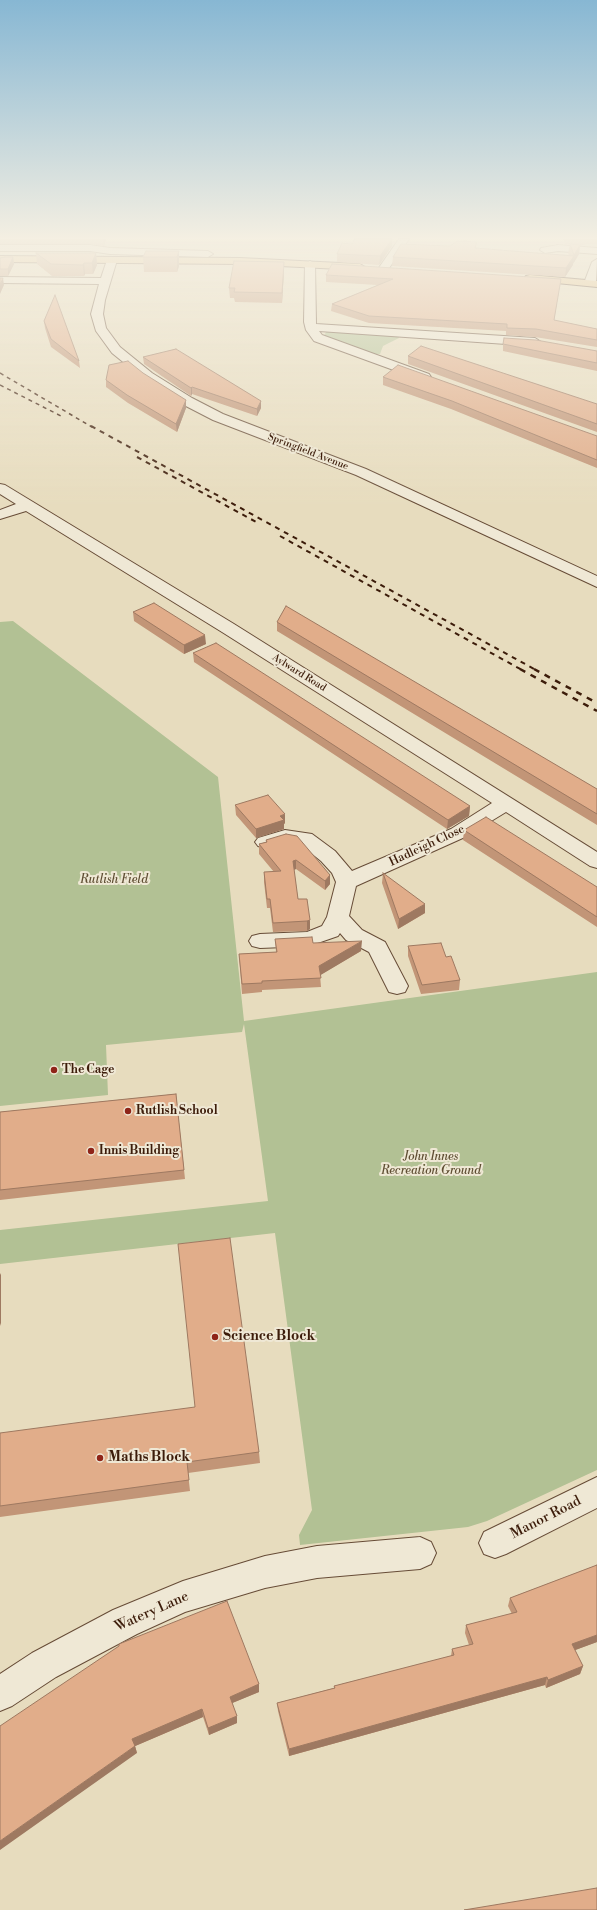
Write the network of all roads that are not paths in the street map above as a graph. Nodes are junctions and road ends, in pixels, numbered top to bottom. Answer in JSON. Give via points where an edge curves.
{"nodes":[{"id":1,"x":100,"y":328,"type":"edge"},
{"id":2,"x":312,"y":328,"type":"edge"},
{"id":3,"x":327,"y":328,"type":"edge"},
{"id":4,"x":416,"y":335,"type":"junction"},
{"id":5,"x":548,"y":344,"type":"edge"},
{"id":6,"x":388,"y":353,"type":"junction"},
{"id":7,"x":437,"y":381,"type":"edge"},
{"id":8,"x":0,"y":488,"type":"edge"},
{"id":9,"x":28,"y":505,"type":"junction"},
{"id":10,"x":0,"y":514,"type":"edge"},
{"id":11,"x":597,"y":582,"type":"edge"},
{"id":12,"x":505,"y":804,"type":"junction"},
{"id":13,"x":265,"y":842,"type":"edge"},
{"id":14,"x":597,"y":861,"type":"edge"},
{"id":15,"x":346,"y":882,"type":"junction"},
{"id":16,"x":338,"y":917,"type":"junction"},
{"id":17,"x":260,"y":941,"type":"dead end"},
{"id":18,"x":397,"y":986,"type":"dead end"},
{"id":19,"x":597,"y":1492,"type":"edge"},
{"id":20,"x":495,"y":1543,"type":"dead end"},
{"id":21,"x":420,"y":1553,"type":"dead end"},
{"id":22,"x":0,"y":1694,"type":"edge"}],
"edges":[{"from":1,"to":11,"type":"street","name":"Springfield Avenue","via":[[125,359],[174,393],[224,420],[361,472]]},
{"from":2,"to":6,"type":"street","via":[[315,334],[324,341]]},
{"from":3,"to":4,"type":"street"},
{"from":4,"to":5,"type":"street"},
{"from":4,"to":6,"type":"street"},
{"from":6,"to":7,"type":"street"},
{"from":8,"to":9,"type":"street","name":"Aylward Road"},
{"from":9,"to":10,"type":"street"},
{"from":9,"to":12,"type":"street","name":"Aylward Road","via":[[228,628]]},
{"from":12,"to":14,"type":"street","name":"Aylward Road"},
{"from":12,"to":15,"type":"street","name":"Hadleigh Close","via":[[458,833]]},
{"from":13,"to":15,"type":"street","via":[[285,836],[305,838],[342,871]]},
{"from":15,"to":16,"type":"street"},
{"from":16,"to":17,"type":"street","via":[[330,931],[309,939]]},
{"from":16,"to":18,"type":"street","via":[[354,935],[377,947]]},
{"from":19,"to":20,"type":"street","name":"Manor Road"},
{"from":21,"to":22,"type":"street","name":"Watery Lane","via":[[317,1562],[265,1572],[183,1597],[125,1622],[44,1665]]}]}
